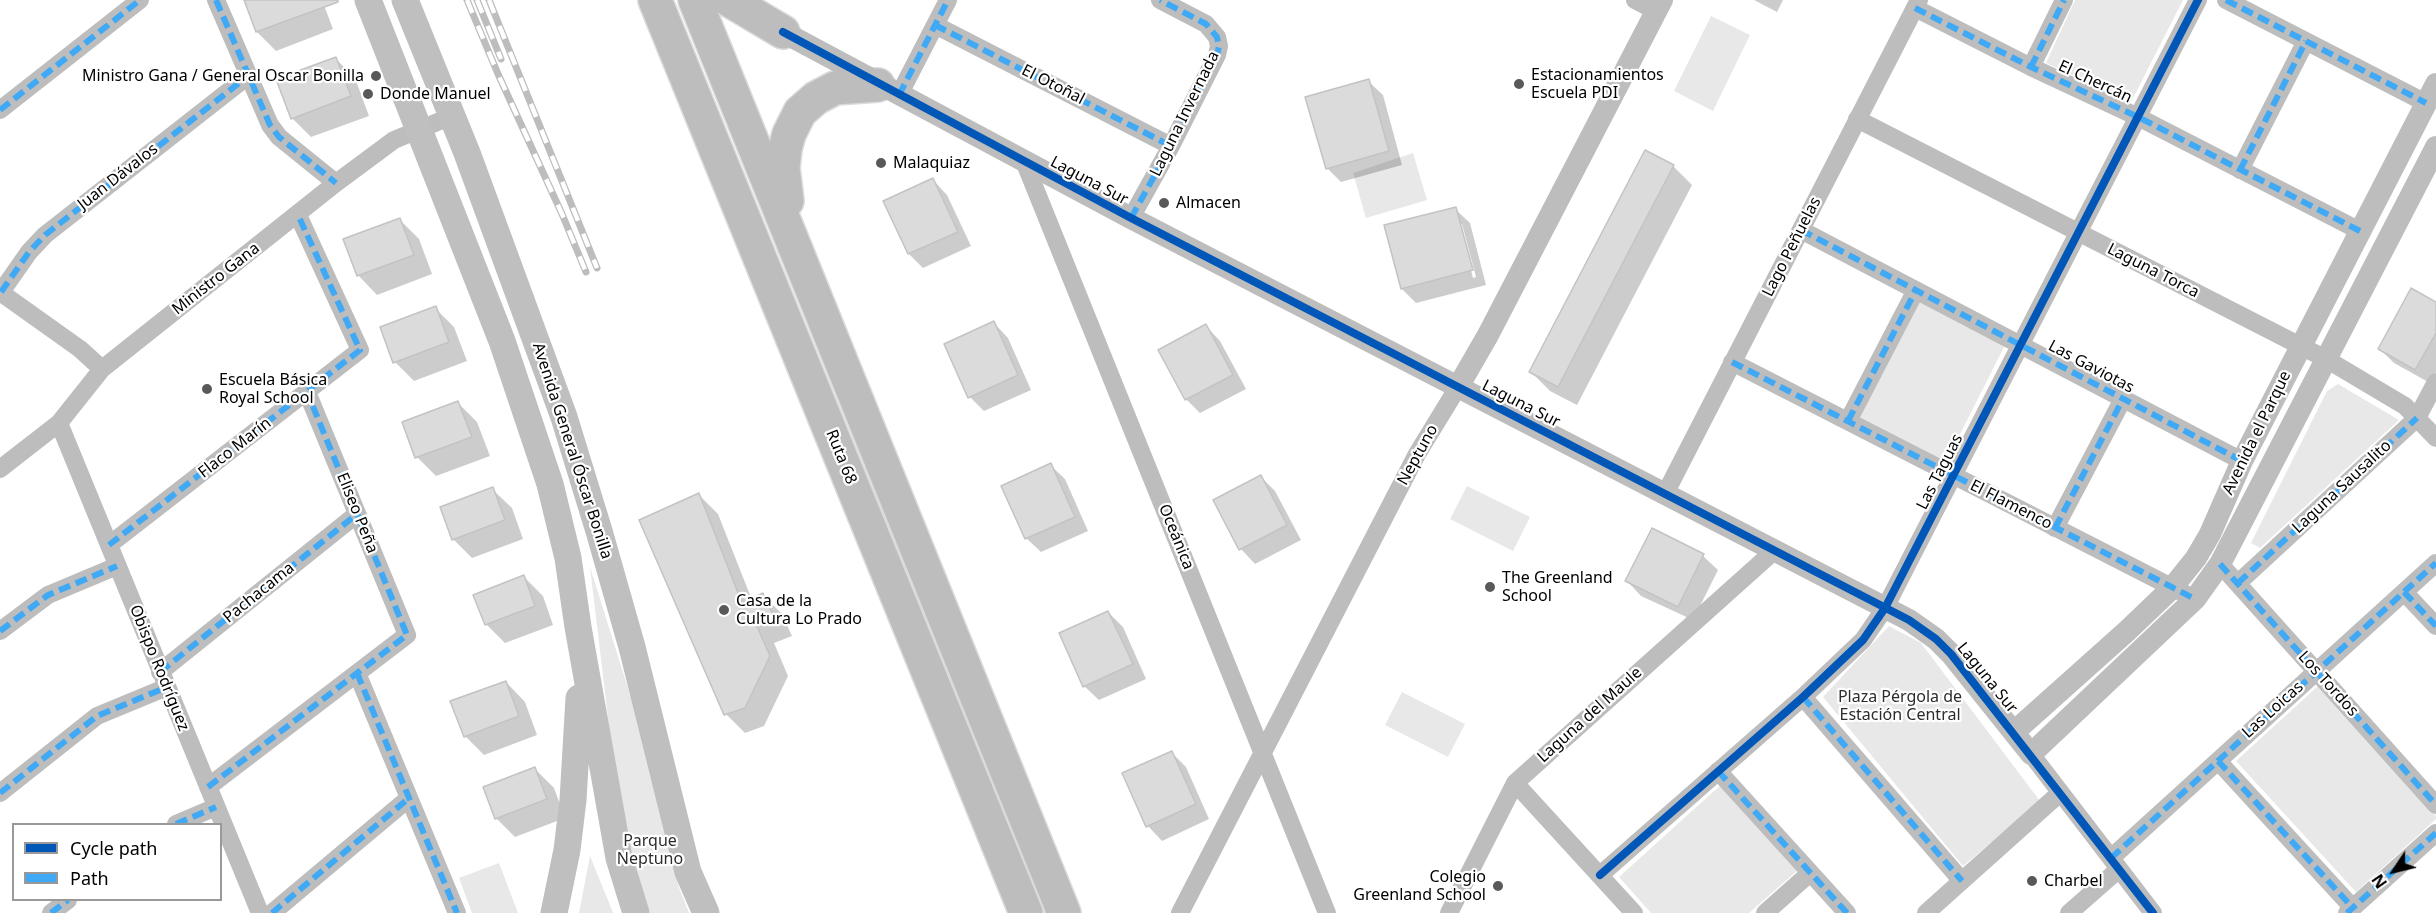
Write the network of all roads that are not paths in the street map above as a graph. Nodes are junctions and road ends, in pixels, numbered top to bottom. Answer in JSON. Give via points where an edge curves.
{"nodes":[{"id":1,"x":140,"y":0,"type":"edge"},
{"id":2,"x":216,"y":0,"type":"edge"},
{"id":3,"x":368,"y":0,"type":"edge"},
{"id":4,"x":405,"y":0,"type":"edge"},
{"id":5,"x":656,"y":0,"type":"edge"},
{"id":6,"x":695,"y":0,"type":"edge"},
{"id":7,"x":729,"y":0,"type":"edge"},
{"id":8,"x":948,"y":0,"type":"edge"},
{"id":9,"x":1160,"y":0,"type":"edge"},
{"id":10,"x":1635,"y":0,"type":"edge"},
{"id":11,"x":2064,"y":0,"type":"edge"},
{"id":12,"x":2198,"y":0,"type":"edge"},
{"id":13,"x":2226,"y":0,"type":"edge"},
{"id":14,"x":1917,"y":4,"type":"edge"},
{"id":15,"x":1659,"y":6,"type":"edge"},
{"id":16,"x":936,"y":25,"type":"junction"},
{"id":17,"x":783,"y":32,"type":"joint"},
{"id":18,"x":2306,"y":42,"type":"junction"},
{"id":19,"x":2031,"y":67,"type":"junction"},
{"id":20,"x":248,"y":76,"type":"junction"},
{"id":21,"x":888,"y":90,"type":"junction"},
{"id":22,"x":2431,"y":94,"type":"edge"},
{"id":23,"x":0,"y":110,"type":"edge"},
{"id":24,"x":452,"y":116,"type":"junction"},
{"id":25,"x":2138,"y":117,"type":"junction"},
{"id":26,"x":1857,"y":119,"type":"junction"},
{"id":27,"x":420,"y":128,"type":"junction"},
{"id":28,"x":1171,"y":146,"type":"junction"},
{"id":29,"x":2436,"y":147,"type":"edge"},
{"id":30,"x":1024,"y":161,"type":"junction"},
{"id":31,"x":2240,"y":170,"type":"junction"},
{"id":32,"x":336,"y":183,"type":"junction"},
{"id":33,"x":298,"y":214,"type":"junction"},
{"id":34,"x":1131,"y":218,"type":"junction"},
{"id":35,"x":1800,"y":230,"type":"junction"},
{"id":36,"x":2360,"y":231,"type":"junction"},
{"id":37,"x":2078,"y":232,"type":"junction"},
{"id":38,"x":794,"y":244,"type":"junction"},
{"id":39,"x":1916,"y":290,"type":"junction"},
{"id":40,"x":1,"y":292,"type":"edge"},
{"id":41,"x":2021,"y":345,"type":"junction"},
{"id":42,"x":2300,"y":346,"type":"junction"},
{"id":43,"x":2326,"y":359,"type":"junction"},
{"id":44,"x":1732,"y":362,"type":"junction"},
{"id":45,"x":102,"y":369,"type":"junction"},
{"id":46,"x":2436,"y":382,"type":"edge"},
{"id":47,"x":1458,"y":387,"type":"junction"},
{"id":48,"x":307,"y":392,"type":"junction"},
{"id":49,"x":2123,"y":399,"type":"junction"},
{"id":50,"x":2417,"y":418,"type":"junction"},
{"id":51,"x":1848,"y":421,"type":"junction"},
{"id":52,"x":59,"y":423,"type":"junction"},
{"id":53,"x":2436,"y":438,"type":"edge"},
{"id":54,"x":2242,"y":461,"type":"junction"},
{"id":55,"x":0,"y":469,"type":"edge"},
{"id":56,"x":1954,"y":476,"type":"junction"},
{"id":57,"x":1665,"y":494,"type":"junction"},
{"id":58,"x":357,"y":513,"type":"junction"},
{"id":59,"x":2055,"y":528,"type":"junction"},
{"id":60,"x":109,"y":545,"type":"junction"},
{"id":61,"x":1774,"y":550,"type":"junction"},
{"id":62,"x":2436,"y":563,"type":"edge"},
{"id":63,"x":2220,"y":564,"type":"junction"},
{"id":64,"x":117,"y":566,"type":"junction"},
{"id":65,"x":2238,"y":583,"type":"junction"},
{"id":66,"x":2172,"y":588,"type":"junction"},
{"id":67,"x":2404,"y":592,"type":"junction"},
{"id":68,"x":2195,"y":599,"type":"junction"},
{"id":69,"x":1886,"y":608,"type":"junction"},
{"id":70,"x":2436,"y":626,"type":"edge"},
{"id":71,"x":578,"y":627,"type":"junction"},
{"id":72,"x":0,"y":631,"type":"edge"},
{"id":73,"x":2316,"y":671,"type":"junction"},
{"id":74,"x":357,"y":673,"type":"junction"},
{"id":75,"x":164,"y":679,"type":"junction"},
{"id":76,"x":1803,"y":697,"type":"junction"},
{"id":77,"x":2014,"y":732,"type":"junction"},
{"id":78,"x":1263,"y":752,"type":"junction"},
{"id":79,"x":2031,"y":754,"type":"junction"},
{"id":80,"x":2218,"y":761,"type":"junction"},
{"id":81,"x":1718,"y":771,"type":"junction"},
{"id":82,"x":1515,"y":783,"type":"junction"},
{"id":83,"x":208,"y":787,"type":"junction"},
{"id":84,"x":0,"y":793,"type":"edge"},
{"id":85,"x":2060,"y":793,"type":"junction"},
{"id":86,"x":409,"y":798,"type":"junction"},
{"id":87,"x":2436,"y":805,"type":"edge"},
{"id":88,"x":216,"y":807,"type":"junction"},
{"id":89,"x":180,"y":823,"type":"edge"},
{"id":90,"x":2436,"y":833,"type":"edge"},
{"id":91,"x":2115,"y":864,"type":"junction"},
{"id":92,"x":1810,"y":873,"type":"junction"},
{"id":93,"x":1600,"y":875,"type":"junction"},
{"id":94,"x":1962,"y":881,"type":"junction"},
{"id":95,"x":67,"y":901,"type":"edge"},
{"id":96,"x":2350,"y":910,"type":"edge"},
{"id":97,"x":51,"y":913,"type":"edge"},
{"id":98,"x":260,"y":913,"type":"edge"},
{"id":99,"x":272,"y":913,"type":"edge"},
{"id":100,"x":457,"y":913,"type":"edge"},
{"id":101,"x":554,"y":913,"type":"edge"},
{"id":102,"x":636,"y":913,"type":"edge"},
{"id":103,"x":706,"y":913,"type":"edge"},
{"id":104,"x":1026,"y":913,"type":"edge"},
{"id":105,"x":1064,"y":913,"type":"edge"},
{"id":106,"x":1180,"y":913,"type":"edge"},
{"id":107,"x":1327,"y":913,"type":"edge"},
{"id":108,"x":1449,"y":913,"type":"edge"},
{"id":109,"x":1634,"y":913,"type":"edge"},
{"id":110,"x":1765,"y":913,"type":"edge"},
{"id":111,"x":1847,"y":913,"type":"edge"},
{"id":112,"x":1926,"y":913,"type":"edge"},
{"id":113,"x":2069,"y":913,"type":"edge"},
{"id":114,"x":2153,"y":913,"type":"edge"}],
"edges":[{"from":1,"to":23,"type":"street"},
{"from":2,"to":20,"type":"street"},
{"from":3,"to":27,"type":"main road","name":"Avenida General Óscar Bonilla"},
{"from":4,"to":24,"type":"main road","name":"Avenida General Óscar Bonilla"},
{"from":5,"to":104,"type":"highway","name":"Ruta 68"},
{"from":6,"to":38,"type":"highway"},
{"from":7,"to":17,"type":"highway"},
{"from":8,"to":16,"type":"street"},
{"from":9,"to":28,"type":"street","name":"Laguna Invernada","via":[[1206,24],[1219,46]]},
{"from":10,"to":15,"type":"street"},
{"from":11,"to":19,"type":"street"},
{"from":12,"to":25,"type":"street","name":"Las Taguas"},
{"from":13,"to":18,"type":"street"},
{"from":14,"to":19,"type":"street","name":"El Chercán"},
{"from":14,"to":26,"type":"street","name":"Lago Peñuelas"},
{"from":15,"to":47,"type":"street","name":"Neptuno"},
{"from":16,"to":21,"type":"street"},
{"from":16,"to":28,"type":"street","name":"El Otoñal"},
{"from":17,"to":21,"type":"street","name":"Laguna Sur"},
{"from":18,"to":22,"type":"street"},
{"from":18,"to":31,"type":"street"},
{"from":19,"to":25,"type":"street","name":"El Chercán"},
{"from":20,"to":32,"type":"street","via":[[262,112],[279,137]]},
{"from":20,"to":40,"type":"street","name":"Juan Dávalos","via":[[45,235]]},
{"from":21,"to":30,"type":"street","name":"Laguna Sur"},
{"from":21,"to":38,"type":"highway","via":[[843,87],[823,93],[806,105],[792,126],[783,168]]},
{"from":22,"to":36,"type":"street","name":"Avenida el Parque"},
{"from":24,"to":27,"type":"street","name":"Ministro Gana"},
{"from":24,"to":103,"type":"main road","name":"Avenida General Óscar Bonilla","via":[[564,417],[632,647],[688,872]]},
{"from":25,"to":31,"type":"street","name":"El Chercán"},
{"from":25,"to":37,"type":"street","name":"Las Taguas"},
{"from":26,"to":35,"type":"street","name":"Lago Peñuelas"},
{"from":26,"to":37,"type":"street","name":"Laguna Torca"},
{"from":27,"to":32,"type":"street","name":"Ministro Gana","via":[[386,146]]},
{"from":27,"to":71,"type":"main road","name":"Avenida General Óscar Bonilla","via":[[502,341],[550,484],[568,558]]},
{"from":28,"to":34,"type":"street","name":"Laguna Invernada"},
{"from":29,"to":43,"type":"street","name":"Avenida el Parque"},
{"from":30,"to":34,"type":"street","name":"Laguna Sur"},
{"from":30,"to":78,"type":"street","name":"Oceánica"},
{"from":31,"to":36,"type":"street","name":"El Chercán"},
{"from":32,"to":33,"type":"street","name":"Ministro Gana"},
{"from":33,"to":45,"type":"street","name":"Ministro Gana"},
{"from":33,"to":48,"type":"street","name":"Flaco Marín","via":[[360,350]]},
{"from":34,"to":47,"type":"street","name":"Laguna Sur"},
{"from":35,"to":39,"type":"street","name":"Las Gaviotas"},
{"from":35,"to":44,"type":"street","name":"Lago Peñuelas"},
{"from":36,"to":42,"type":"street","name":"Avenida el Parque"},
{"from":37,"to":41,"type":"street","name":"Las Taguas"},
{"from":37,"to":42,"type":"street","name":"Laguna Torca"},
{"from":38,"to":105,"type":"highway"},
{"from":39,"to":41,"type":"street","name":"Las Gaviotas"},
{"from":39,"to":51,"type":"street"},
{"from":40,"to":45,"type":"street"},
{"from":41,"to":49,"type":"street","name":"Las Gaviotas"},
{"from":41,"to":56,"type":"street","name":"Las Taguas"},
{"from":42,"to":43,"type":"street","name":"Laguna Torca"},
{"from":42,"to":54,"type":"street","name":"Avenida el Parque"},
{"from":43,"to":50,"type":"street","name":"Laguna Torca","via":[[2392,398]]},
{"from":43,"to":63,"type":"street","name":"Avenida el Parque"},
{"from":44,"to":51,"type":"street","name":"El Flamenco"},
{"from":44,"to":57,"type":"street","name":"Lago Peñuelas"},
{"from":45,"to":52,"type":"street","name":"Ministro Gana"},
{"from":46,"to":50,"type":"street","name":"Laguna Sausalito"},
{"from":47,"to":57,"type":"street","name":"Laguna Sur"},
{"from":47,"to":78,"type":"street","name":"Neptuno","via":[[1417,454]]},
{"from":48,"to":58,"type":"street","name":"Eliseo Peña"},
{"from":48,"to":60,"type":"street","name":"Flaco Marín"},
{"from":49,"to":54,"type":"street","name":"Las Gaviotas"},
{"from":49,"to":59,"type":"street"},
{"from":50,"to":53,"type":"street","name":"Laguna Torca"},
{"from":50,"to":65,"type":"street","name":"Laguna Sausalito"},
{"from":51,"to":56,"type":"street","name":"El Flamenco"},
{"from":52,"to":55,"type":"street","name":"Ministro Gana"},
{"from":52,"to":60,"type":"street","name":"Obispo Rodríguez"},
{"from":54,"to":66,"type":"street","name":"Avenida el Parque","via":[[2210,534]]},
{"from":56,"to":59,"type":"street","name":"El Flamenco"},
{"from":56,"to":69,"type":"street","name":"Las Taguas"},
{"from":57,"to":61,"type":"street","name":"Laguna Sur"},
{"from":58,"to":74,"type":"street","name":"Eliseo Peña","via":[[407,635]]},
{"from":58,"to":75,"type":"street","name":"Pachacama"},
{"from":59,"to":66,"type":"street","name":"El Flamenco"},
{"from":60,"to":64,"type":"street","name":"Obispo Rodríguez"},
{"from":61,"to":69,"type":"street","name":"Laguna Sur"},
{"from":61,"to":82,"type":"street","name":"Laguna del Maule"},
{"from":62,"to":67,"type":"street","name":"Las Loicas"},
{"from":63,"to":65,"type":"street","name":"Los Tordos"},
{"from":63,"to":68,"type":"street","name":"Avenida el Parque"},
{"from":64,"to":72,"type":"street","via":[[48,595]]},
{"from":64,"to":75,"type":"street","name":"Obispo Rodríguez"},
{"from":65,"to":73,"type":"street","name":"Los Tordos"},
{"from":66,"to":68,"type":"street","name":"El Flamenco"},
{"from":66,"to":77,"type":"street","name":"Avenida el Parque"},
{"from":67,"to":70,"type":"street"},
{"from":67,"to":73,"type":"street","name":"Las Loicas"},
{"from":68,"to":79,"type":"street","name":"Avenida el Parque"},
{"from":69,"to":76,"type":"street","name":"Las Taguas","via":[[1863,640]]},
{"from":69,"to":77,"type":"street","name":"Laguna Sur","via":[[1923,629],[1951,654]]},
{"from":71,"to":101,"type":"main road","via":[[577,750],[567,850]]},
{"from":71,"to":102,"type":"main road","name":"Avenida General Óscar Bonilla","via":[[619,858]]},
{"from":73,"to":80,"type":"street","name":"Las Loicas"},
{"from":73,"to":87,"type":"street","name":"Los Tordos"},
{"from":74,"to":83,"type":"street"},
{"from":74,"to":86,"type":"street"},
{"from":75,"to":83,"type":"street","name":"Obispo Rodríguez"},
{"from":75,"to":84,"type":"street","name":"Pachacama","via":[[97,716]]},
{"from":76,"to":81,"type":"street","name":"Las Taguas"},
{"from":76,"to":94,"type":"street"},
{"from":77,"to":79,"type":"street","name":"Laguna Sur"},
{"from":78,"to":106,"type":"street","name":"Neptuno"},
{"from":78,"to":107,"type":"street","name":"Oceánica"},
{"from":79,"to":85,"type":"street","name":"Laguna Sur"},
{"from":80,"to":91,"type":"street","name":"Las Loicas"},
{"from":80,"to":96,"type":"street"},
{"from":81,"to":92,"type":"street"},
{"from":81,"to":93,"type":"street","name":"Las Taguas"},
{"from":82,"to":93,"type":"street"},
{"from":82,"to":108,"type":"street","name":"Laguna del Maule"},
{"from":83,"to":88,"type":"street","name":"Obispo Rodríguez"},
{"from":85,"to":91,"type":"street","name":"Laguna Sur"},
{"from":85,"to":94,"type":"street"},
{"from":86,"to":99,"type":"street"},
{"from":86,"to":100,"type":"street"},
{"from":88,"to":89,"type":"street"},
{"from":88,"to":98,"type":"street","name":"Obispo Rodríguez"},
{"from":90,"to":96,"type":"street"},
{"from":91,"to":113,"type":"street","name":"Las Loicas"},
{"from":91,"to":114,"type":"street","name":"Laguna Sur"},
{"from":92,"to":110,"type":"street"},
{"from":92,"to":111,"type":"street"},
{"from":93,"to":109,"type":"street"},
{"from":94,"to":112,"type":"street"},
{"from":95,"to":97,"type":"street"}]}
